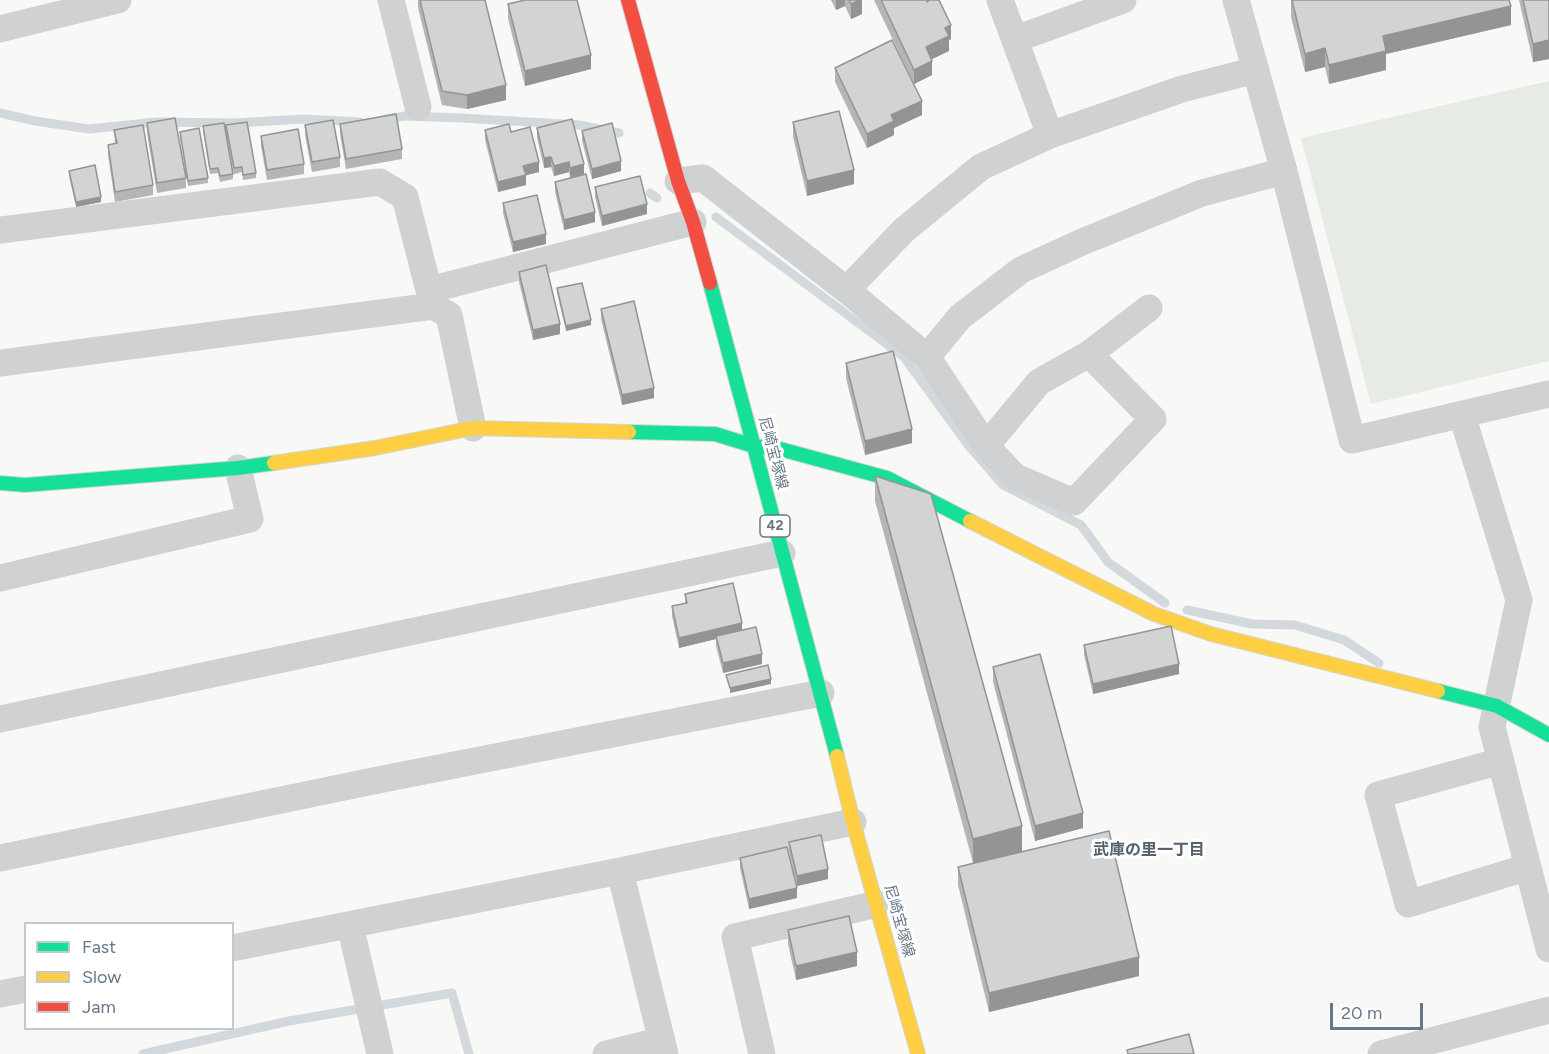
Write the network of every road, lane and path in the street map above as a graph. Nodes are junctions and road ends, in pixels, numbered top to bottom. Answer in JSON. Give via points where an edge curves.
{"nodes":[{"id":1,"x":118,"y":0,"type":"edge"},
{"id":2,"x":391,"y":0,"type":"edge"},
{"id":3,"x":628,"y":0,"type":"edge"},
{"id":4,"x":1000,"y":0,"type":"edge"},
{"id":5,"x":1124,"y":0,"type":"edge"},
{"id":6,"x":1236,"y":0,"type":"edge"},
{"id":7,"x":0,"y":29,"type":"edge"},
{"id":8,"x":1016,"y":39,"type":"junction"},
{"id":9,"x":1256,"y":70,"type":"junction"},
{"id":10,"x":418,"y":107,"type":"dead end"},
{"id":11,"x":1050,"y":135,"type":"junction"},
{"id":12,"x":1284,"y":171,"type":"junction"},
{"id":13,"x":678,"y":181,"type":"junction"},
{"id":14,"x":693,"y":222,"type":"junction"},
{"id":15,"x":0,"y":230,"type":"edge"},
{"id":16,"x":849,"y":292,"type":"junction"},
{"id":17,"x":431,"y":298,"type":"junction"},
{"id":18,"x":1149,"y":308,"type":"dead end"},
{"id":19,"x":1089,"y":354,"type":"junction"},
{"id":20,"x":927,"y":357,"type":"junction"},
{"id":21,"x":0,"y":363,"type":"edge"},
{"id":22,"x":1549,"y":394,"type":"edge"},
{"id":23,"x":1462,"y":415,"type":"junction"},
{"id":24,"x":472,"y":428,"type":"junction"},
{"id":25,"x":754,"y":446,"type":"junction"},
{"id":26,"x":986,"y":446,"type":"junction"},
{"id":27,"x":238,"y":468,"type":"junction"},
{"id":28,"x":0,"y":483,"type":"edge"},
{"id":29,"x":782,"y":553,"type":"junction"},
{"id":30,"x":0,"y":578,"type":"edge"},
{"id":31,"x":821,"y":693,"type":"junction"},
{"id":32,"x":1497,"y":706,"type":"junction"},
{"id":33,"x":0,"y":719,"type":"edge"},
{"id":34,"x":1549,"y":735,"type":"edge"},
{"id":35,"x":1501,"y":761,"type":"junction"},
{"id":36,"x":854,"y":822,"type":"junction"},
{"id":37,"x":0,"y":858,"type":"edge"},
{"id":38,"x":1528,"y":867,"type":"junction"},
{"id":39,"x":620,"y":871,"type":"junction"},
{"id":40,"x":877,"y":904,"type":"junction"},
{"id":41,"x":350,"y":925,"type":"junction"},
{"id":42,"x":234,"y":948,"type":"edge"},
{"id":43,"x":1549,"y":949,"type":"edge"},
{"id":44,"x":24,"y":989,"type":"edge"},
{"id":45,"x":0,"y":994,"type":"edge"},
{"id":46,"x":1549,"y":1010,"type":"edge"},
{"id":47,"x":664,"y":1047,"type":"edge"},
{"id":48,"x":380,"y":1054,"type":"edge"},
{"id":49,"x":606,"y":1054,"type":"edge"},
{"id":50,"x":762,"y":1054,"type":"edge"},
{"id":51,"x":918,"y":1054,"type":"edge"},
{"id":52,"x":1380,"y":1054,"type":"edge"}],
"edges":[{"from":1,"to":7,"type":"street"},
{"from":2,"to":10,"type":"street"},
{"from":3,"to":13,"type":"street","name":"尼崎宝塚線","number":"42"},
{"from":4,"to":8,"type":"street"},
{"from":5,"to":8,"type":"street"},
{"from":6,"to":9,"type":"street"},
{"from":8,"to":11,"type":"street"},
{"from":9,"to":11,"type":"street","via":[[1182,89]]},
{"from":9,"to":12,"type":"street"},
{"from":11,"to":16,"type":"street","via":[[981,167],[904,230]]},
{"from":12,"to":20,"type":"street","via":[[1202,193],[1021,270],[960,317]]},
{"from":12,"to":23,"type":"street","via":[[1352,440]]},
{"from":13,"to":14,"type":"street","name":"尼崎宝塚線","number":"42"},
{"from":13,"to":16,"type":"street","via":[[703,178]]},
{"from":14,"to":17,"type":"street"},
{"from":14,"to":25,"type":"street","name":"尼崎宝塚線","number":"42"},
{"from":15,"to":17,"type":"street","via":[[380,182],[405,197]]},
{"from":16,"to":20,"type":"street"},
{"from":17,"to":21,"type":"street"},
{"from":17,"to":24,"type":"street","via":[[449,315]]},
{"from":18,"to":19,"type":"street"},
{"from":19,"to":26,"type":"street","via":[[1039,382]]},
{"from":19,"to":26,"type":"street","via":[[1153,418],[1074,502],[1016,477]]},
{"from":20,"to":26,"type":"street"},
{"from":22,"to":23,"type":"street"},
{"from":23,"to":32,"type":"street","via":[[1519,600]]},
{"from":24,"to":25,"type":"street","via":[[715,434]]},
{"from":24,"to":27,"type":"street","via":[[375,448]]},
{"from":25,"to":29,"type":"street","name":"尼崎宝塚線","number":"42"},
{"from":25,"to":32,"type":"street","via":[[780,449],[887,478],[1154,614],[1212,634]]},
{"from":27,"to":28,"type":"street","via":[[25,485]]},
{"from":27,"to":30,"type":"street","via":[[250,519]]},
{"from":29,"to":31,"type":"street","name":"尼崎宝塚線","number":"42"},
{"from":29,"to":33,"type":"street"},
{"from":31,"to":36,"type":"street","name":"尼崎宝塚線","number":"42"},
{"from":31,"to":37,"type":"street"},
{"from":32,"to":34,"type":"street"},
{"from":32,"to":35,"type":"street","via":[[1492,727]]},
{"from":35,"to":38,"type":"street"},
{"from":35,"to":38,"type":"street","via":[[1378,795],[1408,903]]},
{"from":36,"to":39,"type":"street"},
{"from":36,"to":40,"type":"street","name":"尼崎宝塚線","number":"42"},
{"from":38,"to":43,"type":"street"},
{"from":39,"to":41,"type":"street"},
{"from":39,"to":47,"type":"street"},
{"from":40,"to":50,"type":"street","via":[[735,937]]},
{"from":40,"to":51,"type":"street","name":"尼崎宝塚線","number":"42"},
{"from":41,"to":42,"type":"street"},
{"from":41,"to":48,"type":"street"},
{"from":44,"to":45,"type":"street"},
{"from":46,"to":52,"type":"street"},
{"from":47,"to":49,"type":"street"}]}
